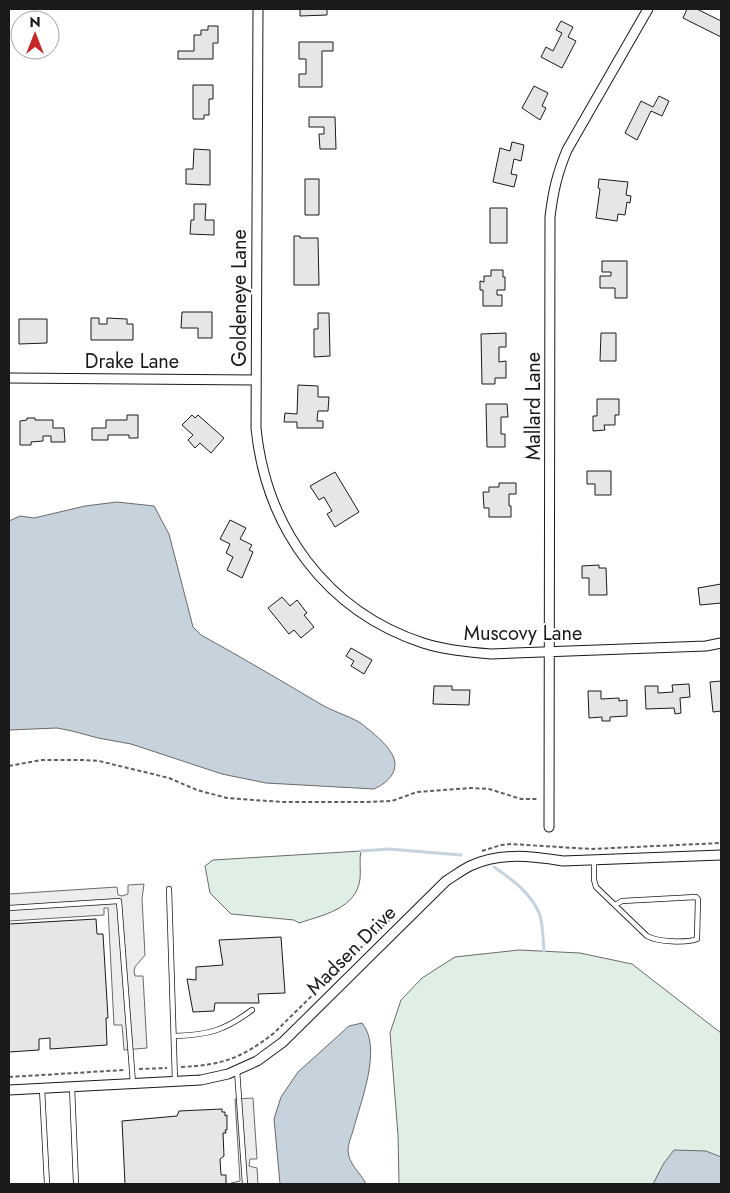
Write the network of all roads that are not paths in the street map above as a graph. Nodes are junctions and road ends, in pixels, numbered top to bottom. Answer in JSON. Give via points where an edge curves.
{"nodes":[{"id":1,"x":258,"y":9,"type":"edge"},
{"id":2,"x":648,"y":9,"type":"edge"},
{"id":3,"x":9,"y":378,"type":"edge"},
{"id":4,"x":256,"y":380,"type":"junction"},
{"id":5,"x":316,"y":573,"type":"joint"},
{"id":6,"x":721,"y":643,"type":"edge"},
{"id":7,"x":550,"y":652,"type":"junction"},
{"id":8,"x":550,"y":827,"type":"dead end"},
{"id":9,"x":721,"y":854,"type":"edge"},
{"id":10,"x":594,"y":860,"type":"junction"},
{"id":11,"x":169,"y":888,"type":"dead end"},
{"id":12,"x":615,"y":905,"type":"junction"},
{"id":13,"x":9,"y":908,"type":"edge"},
{"id":14,"x":252,"y":1010,"type":"dead end"},
{"id":15,"x":174,"y":1036,"type":"junction"},
{"id":16,"x":237,"y":1070,"type":"junction"},
{"id":17,"x":175,"y":1081,"type":"junction"},
{"id":18,"x":132,"y":1083,"type":"junction"},
{"id":19,"x":72,"y":1087,"type":"junction"},
{"id":20,"x":42,"y":1088,"type":"junction"},
{"id":21,"x":9,"y":1090,"type":"edge"},
{"id":22,"x":47,"y":1184,"type":"edge"},
{"id":23,"x":76,"y":1184,"type":"edge"},
{"id":24,"x":245,"y":1184,"type":"edge"}],
"edges":[{"from":1,"to":4,"type":"street","name":"Goldeneye Lane"},
{"from":2,"to":7,"type":"street","name":"Mallard Lane","via":[[566,150],[552,194]]},
{"from":3,"to":4,"type":"street","name":"Drake Lane"},
{"from":4,"to":5,"type":"street","name":"Goldeneye Lane","via":[[256,433],[266,483],[289,536]]},
{"from":5,"to":7,"type":"street","name":"Muscovy Lane","via":[[342,598],[371,618],[424,643],[491,654]]},
{"from":6,"to":7,"type":"street","name":"Muscovy Lane"},
{"from":7,"to":8,"type":"street","name":"Mallard Lane"},
{"from":9,"to":10,"type":"street","name":"Madsen Drive"},
{"from":10,"to":12,"type":"lane","via":[[596,887]]},
{"from":10,"to":16,"type":"street","name":"Madsen Drive","via":[[504,856],[470,866],[446,881],[283,1042],[258,1061]]},
{"from":11,"to":15,"type":"lane"},
{"from":12,"to":12,"type":"lane","via":[[622,901],[696,897],[697,939],[651,938]]},
{"from":13,"to":18,"type":"lane","via":[[119,901]]},
{"from":14,"to":15,"type":"lane","via":[[235,1023],[216,1031]]},
{"from":15,"to":17,"type":"lane"},
{"from":16,"to":17,"type":"street","name":"Madsen Drive","via":[[201,1080]]},
{"from":16,"to":24,"type":"lane"},
{"from":17,"to":18,"type":"street","name":"Madsen Drive"},
{"from":18,"to":19,"type":"street","name":"Madsen Drive"},
{"from":19,"to":20,"type":"street","name":"Madsen Drive"},
{"from":19,"to":23,"type":"lane"},
{"from":20,"to":21,"type":"street","name":"Madsen Drive"},
{"from":20,"to":22,"type":"lane"}]}
